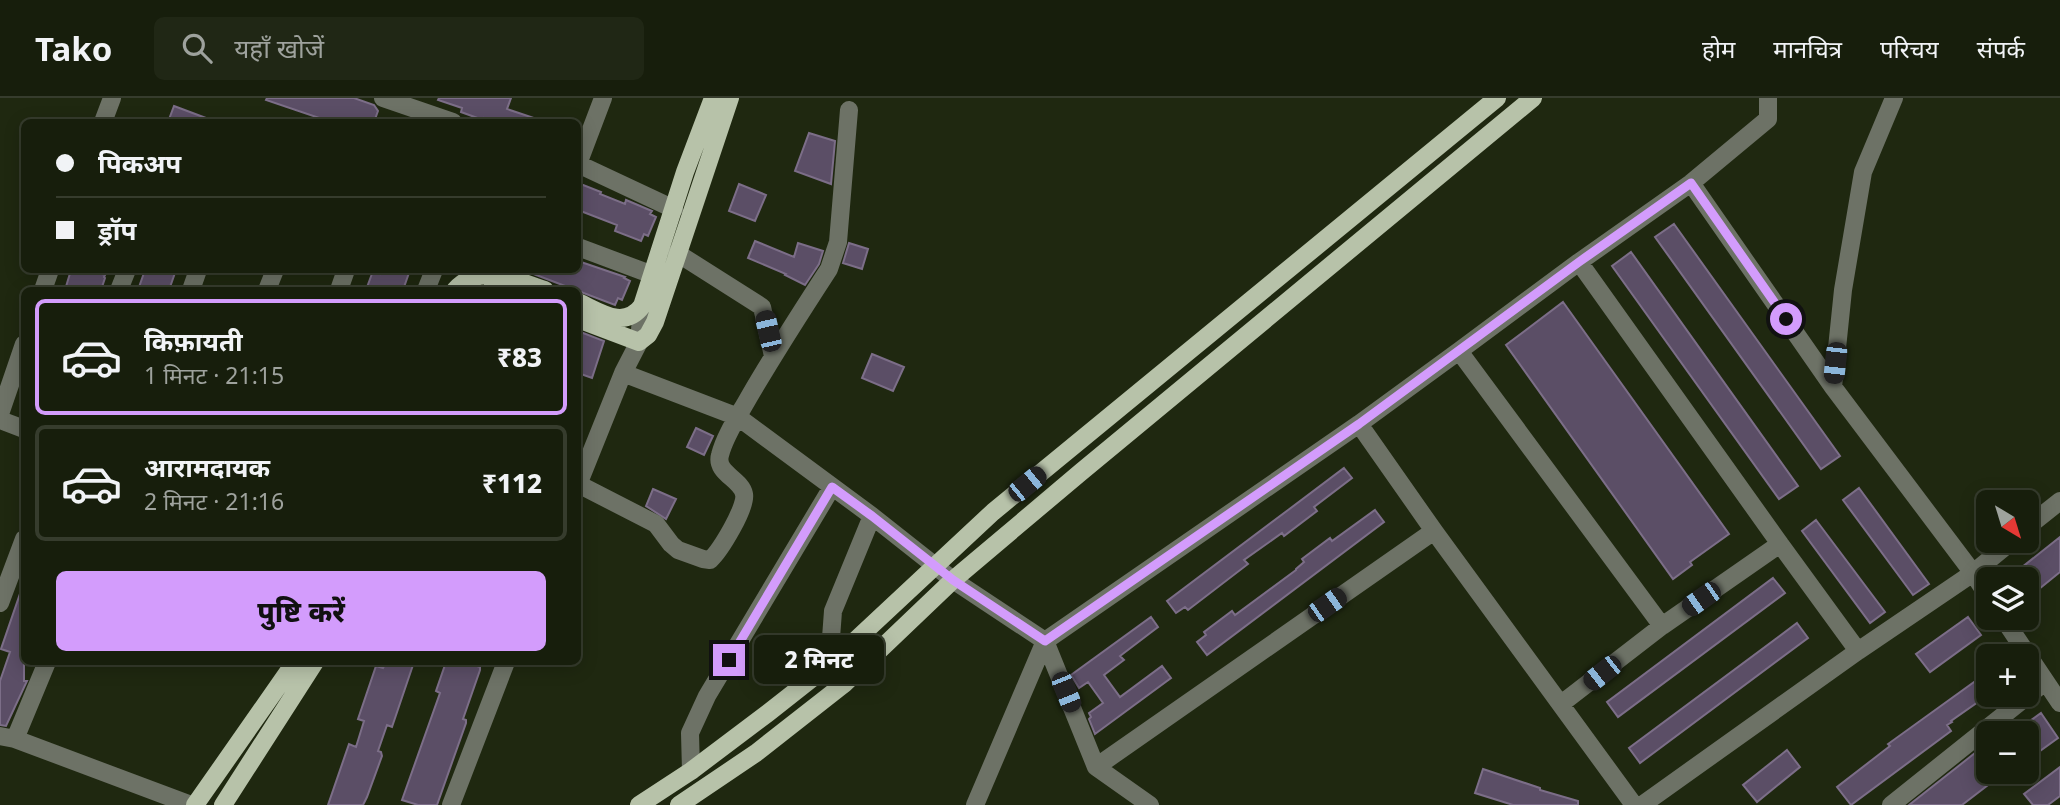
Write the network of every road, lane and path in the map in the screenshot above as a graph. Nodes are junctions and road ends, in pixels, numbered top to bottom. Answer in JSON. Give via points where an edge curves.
{"nodes":[{"id":1,"x":112,"y":98,"type":"edge"},
{"id":2,"x":383,"y":98,"type":"edge"},
{"id":3,"x":603,"y":98,"type":"edge"},
{"id":4,"x":713,"y":98,"type":"edge"},
{"id":5,"x":730,"y":98,"type":"edge"},
{"id":6,"x":1497,"y":98,"type":"edge"},
{"id":7,"x":1533,"y":98,"type":"edge"},
{"id":8,"x":1768,"y":98,"type":"edge"},
{"id":9,"x":1894,"y":98,"type":"edge"},
{"id":10,"x":410,"y":110,"type":"edge"},
{"id":11,"x":849,"y":110,"type":"dead end"},
{"id":12,"x":104,"y":119,"type":"edge"},
{"id":13,"x":442,"y":119,"type":"edge"},
{"id":14,"x":581,"y":156,"type":"edge"},
{"id":15,"x":581,"y":165,"type":"edge"},
{"id":16,"x":1691,"y":183,"type":"junction"},
{"id":17,"x":674,"y":209,"type":"junction"},
{"id":18,"x":581,"y":248,"type":"edge"},
{"id":19,"x":677,"y":253,"type":"junction"},
{"id":20,"x":1579,"y":262,"type":"junction"},
{"id":21,"x":653,"y":275,"type":"junction"},
{"id":22,"x":457,"y":287,"type":"edge"},
{"id":23,"x":536,"y":287,"type":"edge"},
{"id":24,"x":1267,"y":288,"type":"junction"},
{"id":25,"x":581,"y":303,"type":"edge"},
{"id":26,"x":642,"y":306,"type":"junction"},
{"id":27,"x":1282,"y":306,"type":"junction"},
{"id":28,"x":581,"y":319,"type":"edge"},
{"id":29,"x":639,"y":342,"type":"junction"},
{"id":30,"x":1459,"y":351,"type":"junction"},
{"id":31,"x":21,"y":353,"type":"edge"},
{"id":32,"x":773,"y":356,"type":"junction"},
{"id":33,"x":623,"y":373,"type":"junction"},
{"id":34,"x":1833,"y":387,"type":"junction"},
{"id":35,"x":0,"y":414,"type":"edge"},
{"id":36,"x":738,"y":417,"type":"junction"},
{"id":37,"x":0,"y":420,"type":"edge"},
{"id":38,"x":1359,"y":424,"type":"junction"},
{"id":39,"x":21,"y":428,"type":"edge"},
{"id":40,"x":581,"y":477,"type":"edge"},
{"id":41,"x":581,"y":486,"type":"edge"},
{"id":42,"x":832,"y":487,"type":"junction"},
{"id":43,"x":2060,"y":500,"type":"edge"},
{"id":44,"x":872,"y":516,"type":"junction"},
{"id":45,"x":2039,"y":517,"type":"edge"},
{"id":46,"x":1434,"y":531,"type":"junction"},
{"id":47,"x":1780,"y":544,"type":"junction"},
{"id":48,"x":21,"y":547,"type":"edge"},
{"id":49,"x":1997,"y":553,"type":"edge"},
{"id":50,"x":934,"y":566,"type":"junction"},
{"id":51,"x":1973,"y":573,"type":"junction"},
{"id":52,"x":1976,"y":578,"type":"edge"},
{"id":53,"x":953,"y":580,"type":"junction"},
{"id":54,"x":0,"y":603,"type":"edge"},
{"id":55,"x":1662,"y":626,"type":"junction"},
{"id":56,"x":2011,"y":630,"type":"edge"},
{"id":57,"x":1045,"y":641,"type":"junction"},
{"id":58,"x":1858,"y":651,"type":"junction"},
{"id":59,"x":45,"y":665,"type":"edge"},
{"id":60,"x":293,"y":665,"type":"edge"},
{"id":61,"x":313,"y":665,"type":"edge"},
{"id":62,"x":505,"y":665,"type":"edge"},
{"id":63,"x":829,"y":665,"type":"junction"},
{"id":64,"x":2045,"y":682,"type":"junction"},
{"id":65,"x":844,"y":684,"type":"junction"},
{"id":66,"x":2060,"y":703,"type":"edge"},
{"id":67,"x":1561,"y":704,"type":"junction"},
{"id":68,"x":7,"y":737,"type":"edge"},
{"id":69,"x":1096,"y":767,"type":"junction"},
{"id":70,"x":691,"y":771,"type":"junction"},
{"id":71,"x":193,"y":805,"type":"edge"},
{"id":72,"x":223,"y":805,"type":"edge"},
{"id":73,"x":451,"y":805,"type":"edge"},
{"id":74,"x":639,"y":805,"type":"edge"},
{"id":75,"x":679,"y":805,"type":"edge"},
{"id":76,"x":975,"y":805,"type":"edge"},
{"id":77,"x":1150,"y":805,"type":"edge"},
{"id":78,"x":1634,"y":805,"type":"edge"},
{"id":79,"x":1642,"y":805,"type":"edge"},
{"id":80,"x":1891,"y":805,"type":"edge"}],
"edges":[{"from":1,"to":12,"type":"street"},
{"from":2,"to":10,"type":"street"},
{"from":3,"to":14,"type":"street"},
{"from":4,"to":17,"type":"main road"},
{"from":5,"to":19,"type":"main road"},
{"from":6,"to":24,"type":"main road"},
{"from":7,"to":27,"type":"main road"},
{"from":8,"to":16,"type":"street","via":[[1768,119]]},
{"from":9,"to":34,"type":"street","via":[[1863,172],[1843,290]]},
{"from":10,"to":13,"type":"street"},
{"from":11,"to":32,"type":"street","via":[[835,255]]},
{"from":15,"to":17,"type":"street"},
{"from":16,"to":20,"type":"street"},
{"from":16,"to":34,"type":"street"},
{"from":17,"to":21,"type":"main road"},
{"from":18,"to":21,"type":"street"},
{"from":19,"to":29,"type":"main road","via":[[653,329]]},
{"from":19,"to":32,"type":"street","via":[[762,307]]},
{"from":20,"to":30,"type":"street"},
{"from":20,"to":47,"type":"street"},
{"from":21,"to":26,"type":"main road"},
{"from":22,"to":23,"type":"main road","via":[[489,274]]},
{"from":24,"to":27,"type":"street"},
{"from":24,"to":50,"type":"main road","via":[[993,512]]},
{"from":25,"to":26,"type":"main road","via":[[622,319]]},
{"from":26,"to":29,"type":"street"},
{"from":27,"to":53,"type":"main road"},
{"from":28,"to":29,"type":"main road"},
{"from":29,"to":33,"type":"street"},
{"from":30,"to":38,"type":"street"},
{"from":30,"to":55,"type":"street"},
{"from":31,"to":35,"type":"street"},
{"from":32,"to":36,"type":"street"},
{"from":33,"to":36,"type":"street"},
{"from":33,"to":40,"type":"street"},
{"from":34,"to":51,"type":"street"},
{"from":36,"to":41,"type":"street","via":[[719,463],[745,496],[718,553],[710,560],[678,550],[656,524]]},
{"from":36,"to":42,"type":"street"},
{"from":37,"to":39,"type":"street"},
{"from":38,"to":46,"type":"street"},
{"from":38,"to":57,"type":"street"},
{"from":42,"to":44,"type":"street"},
{"from":42,"to":70,"type":"street","via":[[707,696],[690,733]]},
{"from":43,"to":45,"type":"street"},
{"from":44,"to":50,"type":"street"},
{"from":44,"to":63,"type":"street","via":[[833,611]]},
{"from":46,"to":67,"type":"street"},
{"from":46,"to":69,"type":"street"},
{"from":47,"to":55,"type":"street"},
{"from":47,"to":58,"type":"street"},
{"from":48,"to":54,"type":"street"},
{"from":49,"to":51,"type":"street"},
{"from":50,"to":53,"type":"street"},
{"from":50,"to":63,"type":"main road"},
{"from":51,"to":52,"type":"street"},
{"from":51,"to":58,"type":"street"},
{"from":53,"to":57,"type":"street"},
{"from":53,"to":65,"type":"main road"},
{"from":55,"to":67,"type":"street"},
{"from":56,"to":64,"type":"street"},
{"from":57,"to":69,"type":"street"},
{"from":57,"to":76,"type":"street"},
{"from":58,"to":79,"type":"street"},
{"from":59,"to":68,"type":"street"},
{"from":60,"to":71,"type":"main road"},
{"from":61,"to":72,"type":"main road"},
{"from":62,"to":73,"type":"street"},
{"from":63,"to":65,"type":"street"},
{"from":63,"to":70,"type":"main road"},
{"from":64,"to":66,"type":"street"},
{"from":64,"to":80,"type":"street"},
{"from":65,"to":75,"type":"main road","via":[[756,753]]},
{"from":67,"to":78,"type":"street"},
{"from":68,"to":71,"type":"street"},
{"from":69,"to":77,"type":"street"},
{"from":70,"to":74,"type":"main road"}]}
